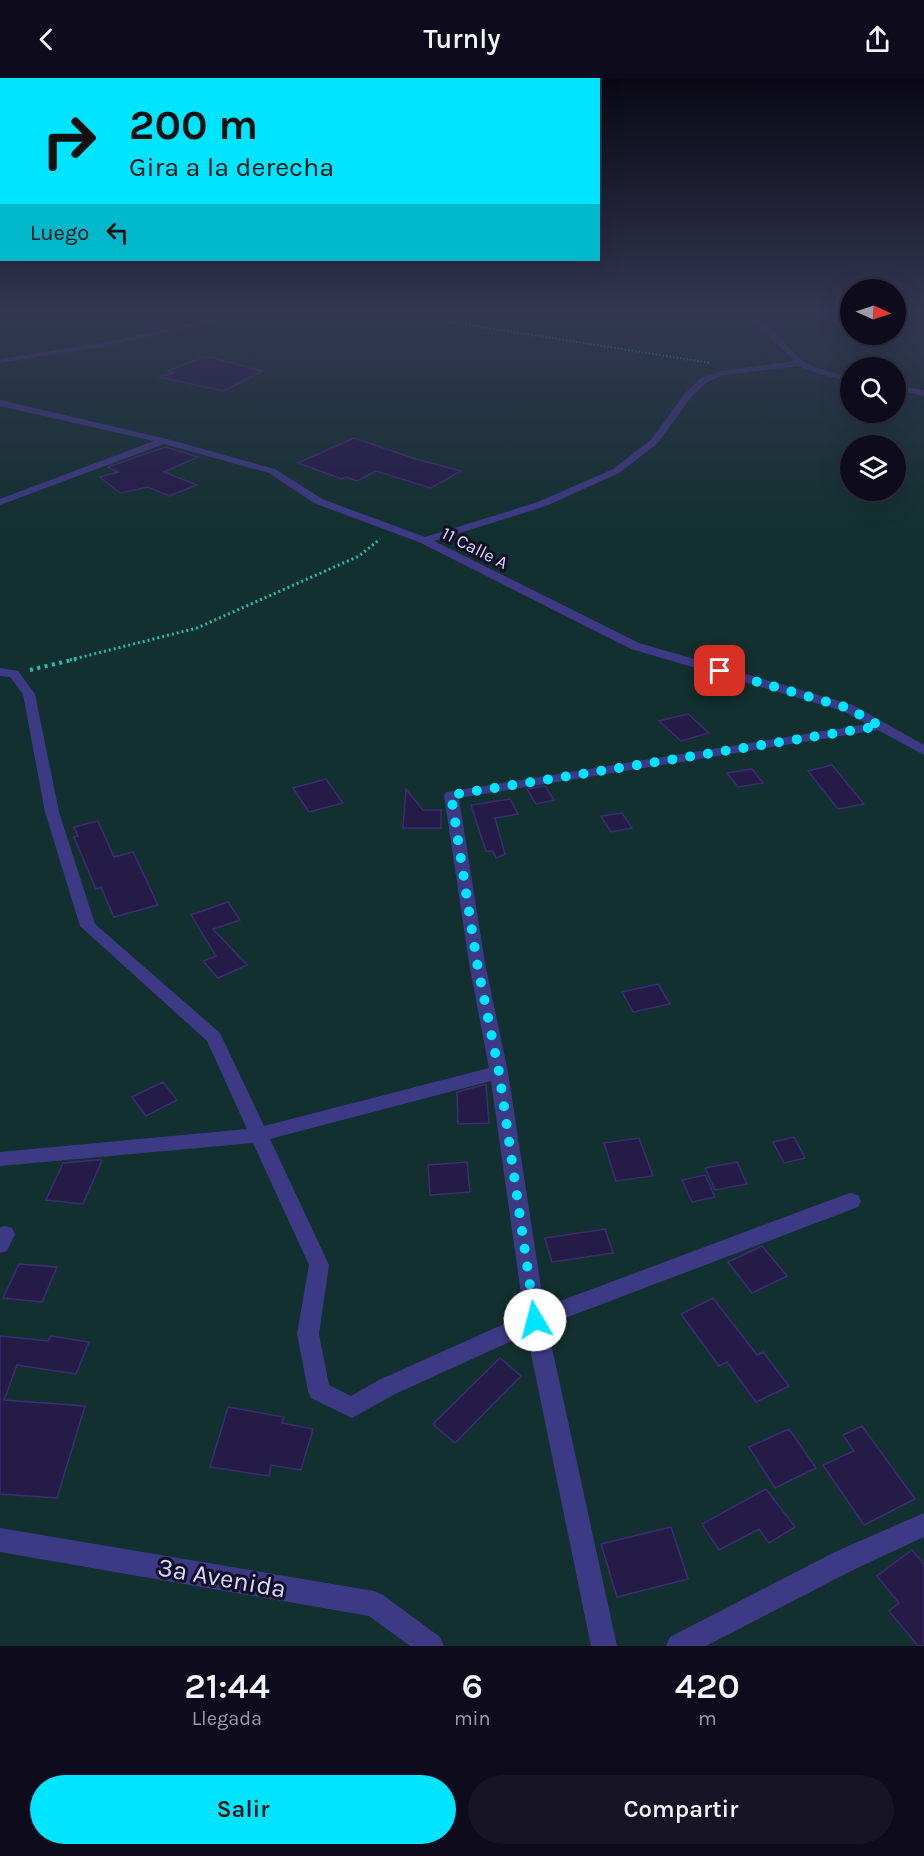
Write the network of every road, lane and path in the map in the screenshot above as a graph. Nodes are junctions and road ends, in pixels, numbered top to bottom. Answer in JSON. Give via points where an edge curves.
{"nodes":[{"id":1,"x":698,"y":385,"type":"edge"},
{"id":2,"x":906,"y":390,"type":"edge"},
{"id":3,"x":924,"y":393,"type":"edge"},
{"id":4,"x":0,"y":404,"type":"edge"},
{"id":5,"x":165,"y":441,"type":"junction"},
{"id":6,"x":0,"y":502,"type":"edge"},
{"id":7,"x":393,"y":529,"type":"junction"},
{"id":8,"x":425,"y":541,"type":"junction"},
{"id":9,"x":7,"y":673,"type":"edge"},
{"id":10,"x":880,"y":726,"type":"junction"},
{"id":11,"x":924,"y":751,"type":"edge"},
{"id":12,"x":499,"y":1072,"type":"junction"},
{"id":13,"x":257,"y":1135,"type":"junction"},
{"id":14,"x":0,"y":1159,"type":"edge"},
{"id":15,"x":851,"y":1201,"type":"dead end"},
{"id":16,"x":535,"y":1320,"type":"junction"},
{"id":17,"x":924,"y":1525,"type":"edge"},
{"id":18,"x":0,"y":1540,"type":"edge"},
{"id":19,"x":430,"y":1646,"type":"edge"},
{"id":20,"x":604,"y":1646,"type":"edge"},
{"id":21,"x":679,"y":1646,"type":"edge"}],
"edges":[{"from":1,"to":8,"type":"street","via":[[654,442],[616,471],[542,504]]},
{"from":2,"to":3,"type":"street"},
{"from":4,"to":5,"type":"street","name":"11 Calle A"},
{"from":5,"to":6,"type":"street"},
{"from":5,"to":7,"type":"street","name":"11 Calle A","via":[[272,471],[318,501]]},
{"from":7,"to":8,"type":"street","name":"11 Calle A"},
{"from":7,"to":9,"type":"path","via":[[359,556],[197,628]]},
{"from":8,"to":10,"type":"street","name":"11 Calle A","via":[[635,646],[848,708]]},
{"from":9,"to":13,"type":"street","via":[[29,694],[52,812],[88,926],[214,1037]]},
{"from":10,"to":11,"type":"street","name":"11 Calle A"},
{"from":10,"to":12,"type":"street","via":[[451,795],[477,963]]},
{"from":12,"to":13,"type":"street"},
{"from":12,"to":16,"type":"street"},
{"from":13,"to":14,"type":"street"},
{"from":13,"to":16,"type":"street","via":[[319,1265],[308,1334],[319,1391],[352,1408],[387,1387]]},
{"from":15,"to":16,"type":"street"},
{"from":16,"to":20,"type":"street"},
{"from":17,"to":21,"type":"street","via":[[846,1560]]},
{"from":18,"to":19,"type":"street","name":"3a Avenida","via":[[374,1604]]}]}
